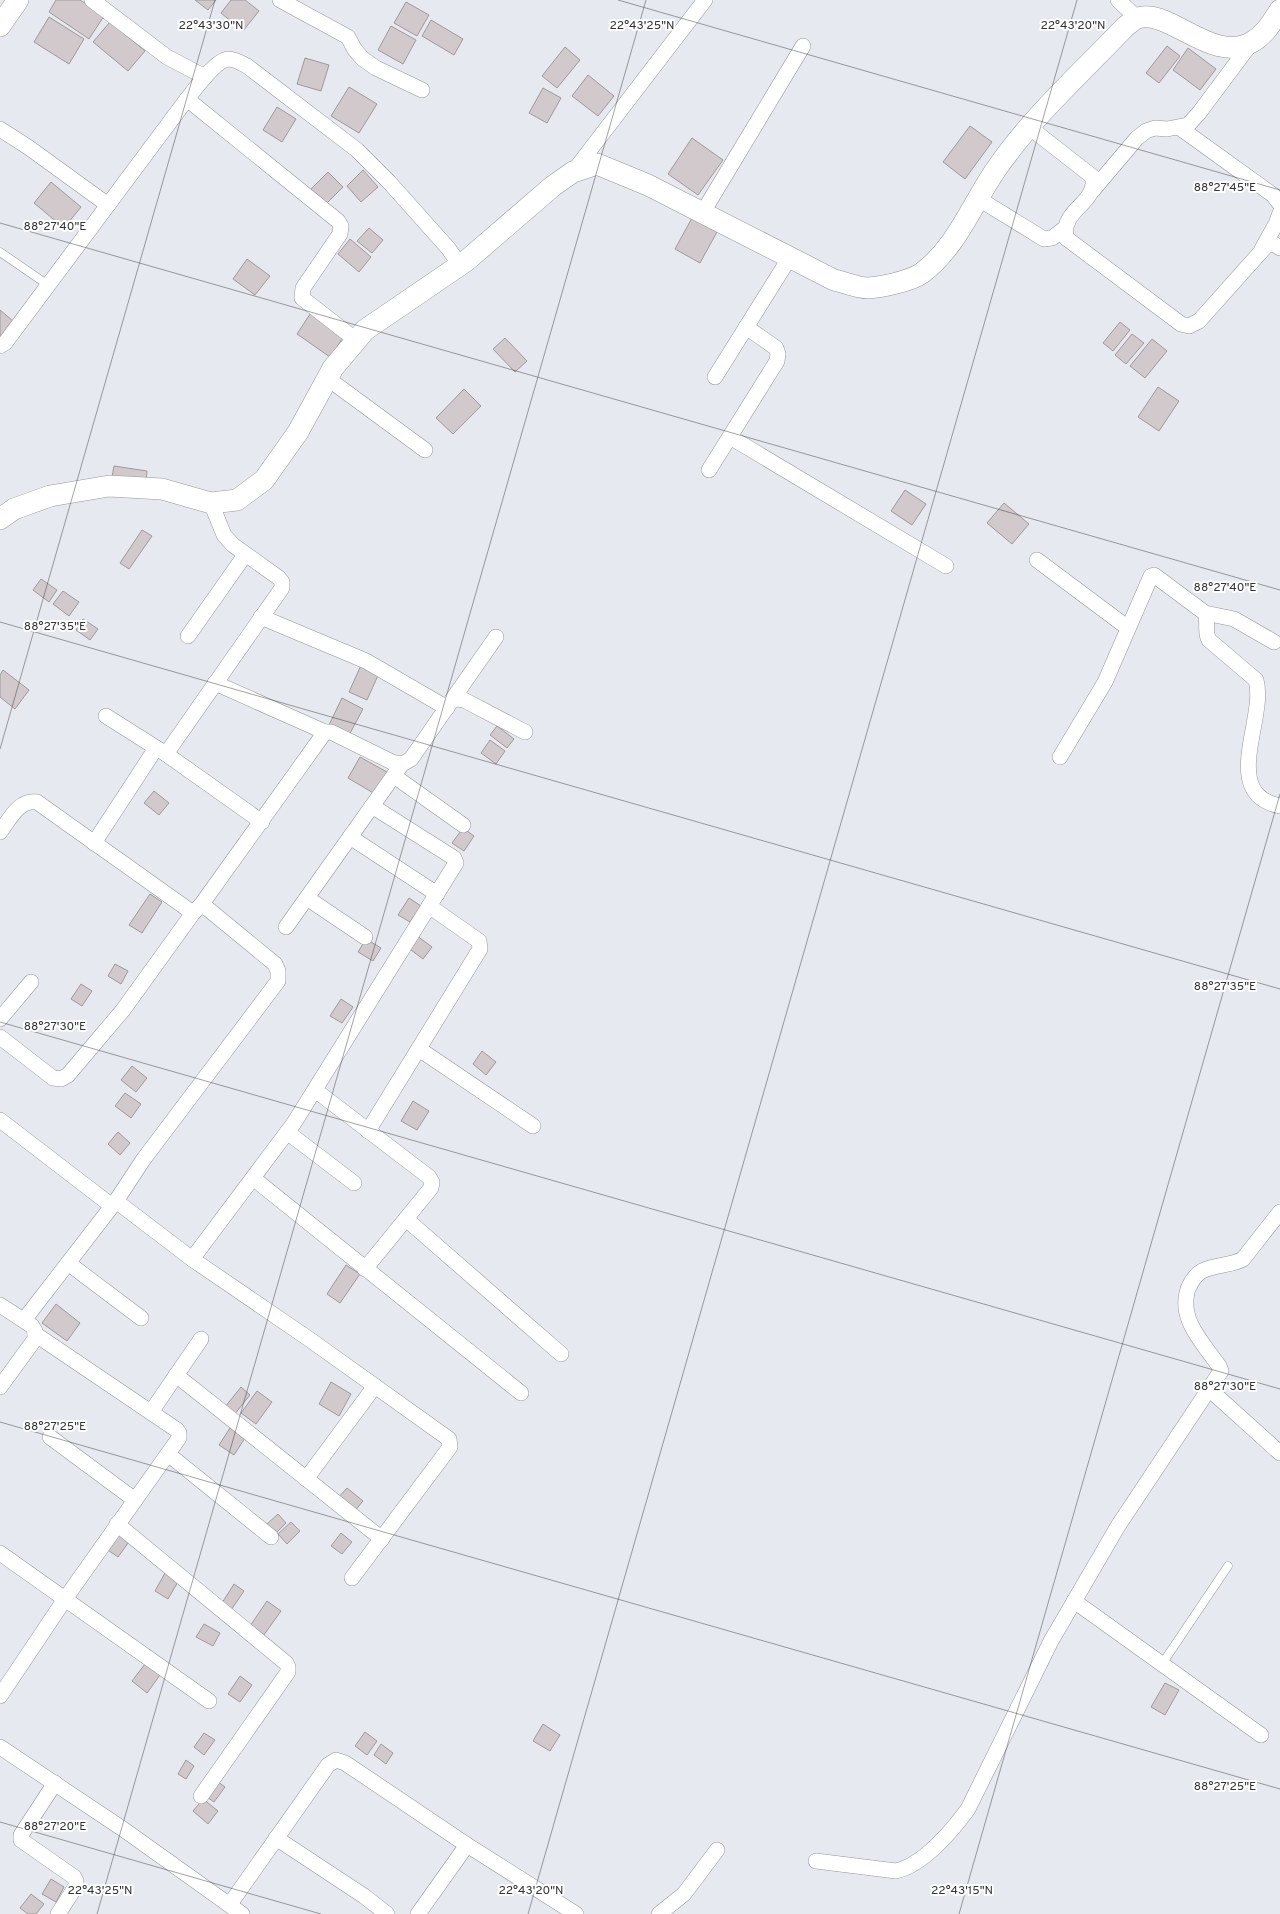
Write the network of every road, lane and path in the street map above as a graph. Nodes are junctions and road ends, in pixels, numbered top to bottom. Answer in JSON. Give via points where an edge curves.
{"nodes":[{"id":1,"x":18,"y":0,"type":"edge"},
{"id":2,"x":92,"y":0,"type":"edge"},
{"id":3,"x":280,"y":0,"type":"edge"},
{"id":4,"x":706,"y":0,"type":"edge"},
{"id":5,"x":1118,"y":0,"type":"edge"},
{"id":6,"x":1280,"y":10,"type":"edge"},
{"id":7,"x":1137,"y":18,"type":"junction"},
{"id":8,"x":0,"y":26,"type":"edge"},
{"id":9,"x":1252,"y":42,"type":"junction"},
{"id":10,"x":803,"y":46,"type":"dead end"},
{"id":11,"x":205,"y":77,"type":"junction"},
{"id":12,"x":422,"y":90,"type":"dead end"},
{"id":13,"x":187,"y":99,"type":"junction"},
{"id":14,"x":1029,"y":127,"type":"junction"},
{"id":15,"x":1180,"y":128,"type":"junction"},
{"id":16,"x":0,"y":129,"type":"edge"},
{"id":17,"x":573,"y":172,"type":"junction"},
{"id":18,"x":1093,"y":190,"type":"junction"},
{"id":19,"x":979,"y":199,"type":"junction"},
{"id":20,"x":1280,"y":204,"type":"edge"},
{"id":21,"x":108,"y":205,"type":"junction"},
{"id":22,"x":703,"y":212,"type":"junction"},
{"id":23,"x":1280,"y":213,"type":"edge"},
{"id":24,"x":1277,"y":225,"type":"edge"},
{"id":25,"x":1064,"y":229,"type":"junction"},
{"id":26,"x":1280,"y":248,"type":"edge"},
{"id":27,"x":1262,"y":249,"type":"junction"},
{"id":28,"x":0,"y":252,"type":"edge"},
{"id":29,"x":790,"y":257,"type":"junction"},
{"id":30,"x":460,"y":264,"type":"junction"},
{"id":31,"x":48,"y":285,"type":"junction"},
{"id":32,"x":746,"y":327,"type":"junction"},
{"id":33,"x":356,"y":340,"type":"junction"},
{"id":34,"x":0,"y":346,"type":"edge"},
{"id":35,"x":716,"y":377,"type":"dead end"},
{"id":36,"x":327,"y":378,"type":"junction"},
{"id":37,"x":730,"y":437,"type":"junction"},
{"id":38,"x":425,"y":450,"type":"dead end"},
{"id":39,"x":709,"y":470,"type":"dead end"},
{"id":40,"x":211,"y":503,"type":"junction"},
{"id":41,"x":0,"y":519,"type":"edge"},
{"id":42,"x":245,"y":555,"type":"junction"},
{"id":43,"x":1037,"y":560,"type":"dead end"},
{"id":44,"x":946,"y":566,"type":"dead end"},
{"id":45,"x":1205,"y":613,"type":"junction"},
{"id":46,"x":261,"y":617,"type":"junction"},
{"id":47,"x":1128,"y":628,"type":"junction"},
{"id":48,"x":188,"y":636,"type":"dead end"},
{"id":49,"x":496,"y":637,"type":"dead end"},
{"id":50,"x":1274,"y":642,"type":"dead end"},
{"id":51,"x":215,"y":683,"type":"junction"},
{"id":52,"x":449,"y":704,"type":"junction"},
{"id":53,"x":106,"y":716,"type":"dead end"},
{"id":54,"x":325,"y":732,"type":"junction"},
{"id":55,"x":525,"y":732,"type":"dead end"},
{"id":56,"x":161,"y":751,"type":"junction"},
{"id":57,"x":1060,"y":757,"type":"dead end"},
{"id":58,"x":398,"y":770,"type":"junction"},
{"id":59,"x":372,"y":806,"type":"junction"},
{"id":60,"x":1280,"y":806,"type":"edge"},
{"id":61,"x":262,"y":822,"type":"junction"},
{"id":62,"x":463,"y":824,"type":"dead end"},
{"id":63,"x":0,"y":832,"type":"edge"},
{"id":64,"x":350,"y":837,"type":"junction"},
{"id":65,"x":94,"y":843,"type":"junction"},
{"id":66,"x":307,"y":898,"type":"junction"},
{"id":67,"x":433,"y":900,"type":"junction"},
{"id":68,"x":197,"y":909,"type":"junction"},
{"id":69,"x":286,"y":927,"type":"dead end"},
{"id":70,"x":365,"y":937,"type":"dead end"},
{"id":71,"x":31,"y":982,"type":"dead end"},
{"id":72,"x":0,"y":1019,"type":"edge"},
{"id":73,"x":0,"y":1037,"type":"edge"},
{"id":74,"x":419,"y":1049,"type":"junction"},
{"id":75,"x":315,"y":1090,"type":"junction"},
{"id":76,"x":0,"y":1120,"type":"edge"},
{"id":77,"x":533,"y":1126,"type":"dead end"},
{"id":78,"x":368,"y":1131,"type":"junction"},
{"id":79,"x":287,"y":1132,"type":"junction"},
{"id":80,"x":253,"y":1178,"type":"junction"},
{"id":81,"x":354,"y":1183,"type":"dead end"},
{"id":82,"x":114,"y":1204,"type":"junction"},
{"id":83,"x":1280,"y":1212,"type":"edge"},
{"id":84,"x":406,"y":1219,"type":"junction"},
{"id":85,"x":192,"y":1260,"type":"junction"},
{"id":86,"x":68,"y":1263,"type":"junction"},
{"id":87,"x":366,"y":1269,"type":"junction"},
{"id":88,"x":0,"y":1305,"type":"edge"},
{"id":89,"x":141,"y":1318,"type":"dead end"},
{"id":90,"x":24,"y":1320,"type":"junction"},
{"id":91,"x":35,"y":1334,"type":"junction"},
{"id":92,"x":201,"y":1339,"type":"dead end"},
{"id":93,"x":561,"y":1354,"type":"dead end"},
{"id":94,"x":176,"y":1375,"type":"junction"},
{"id":95,"x":376,"y":1386,"type":"junction"},
{"id":96,"x":0,"y":1387,"type":"edge"},
{"id":97,"x":1210,"y":1389,"type":"junction"},
{"id":98,"x":521,"y":1392,"type":"dead end"},
{"id":99,"x":151,"y":1412,"type":"junction"},
{"id":100,"x":50,"y":1436,"type":"dead end"},
{"id":101,"x":1280,"y":1453,"type":"edge"},
{"id":102,"x":168,"y":1454,"type":"junction"},
{"id":103,"x":306,"y":1479,"type":"junction"},
{"id":104,"x":135,"y":1500,"type":"junction"},
{"id":105,"x":117,"y":1524,"type":"junction"},
{"id":106,"x":271,"y":1537,"type":"dead end"},
{"id":107,"x":382,"y":1539,"type":"junction"},
{"id":108,"x":0,"y":1553,"type":"edge"},
{"id":109,"x":1228,"y":1566,"type":"dead end"},
{"id":110,"x":352,"y":1578,"type":"dead end"},
{"id":111,"x":65,"y":1599,"type":"junction"},
{"id":112,"x":1074,"y":1602,"type":"junction"},
{"id":113,"x":1162,"y":1664,"type":"junction"},
{"id":114,"x":0,"y":1696,"type":"edge"},
{"id":115,"x":209,"y":1701,"type":"dead end"},
{"id":116,"x":1261,"y":1735,"type":"dead end"},
{"id":117,"x":0,"y":1747,"type":"edge"},
{"id":118,"x":55,"y":1783,"type":"junction"},
{"id":119,"x":201,"y":1796,"type":"dead end"},
{"id":120,"x":276,"y":1838,"type":"junction"},
{"id":121,"x":468,"y":1845,"type":"junction"},
{"id":122,"x":717,"y":1850,"type":"dead end"},
{"id":123,"x":816,"y":1861,"type":"dead end"},
{"id":124,"x":236,"y":1909,"type":"edge"},
{"id":125,"x":58,"y":1914,"type":"edge"},
{"id":126,"x":387,"y":1914,"type":"edge"},
{"id":127,"x":418,"y":1914,"type":"edge"},
{"id":128,"x":576,"y":1914,"type":"edge"},
{"id":129,"x":659,"y":1914,"type":"edge"}],
"edges":[{"from":1,"to":8,"type":"street"},
{"from":2,"to":11,"type":"street","via":[[161,53]]},
{"from":3,"to":12,"type":"street","via":[[348,37],[363,59],[376,68]]},
{"from":4,"to":17,"type":"street"},
{"from":5,"to":7,"type":"street"},
{"from":6,"to":9,"type":"street","via":[[1266,31]]},
{"from":7,"to":9,"type":"street","via":[[1156,18],[1214,45],[1230,48]]},
{"from":7,"to":14,"type":"street"},
{"from":9,"to":15,"type":"street","via":[[1200,114]]},
{"from":10,"to":22,"type":"street"},
{"from":11,"to":13,"type":"street"},
{"from":11,"to":30,"type":"street","via":[[227,59],[247,66],[357,150],[390,182]]},
{"from":13,"to":21,"type":"street"},
{"from":13,"to":33,"type":"street","via":[[338,221],[340,234],[304,288],[302,298]]},
{"from":14,"to":18,"type":"street","via":[[1093,177]]},
{"from":14,"to":19,"type":"street","via":[[996,168]]},
{"from":15,"to":18,"type":"street","via":[[1155,128],[1142,134]]},
{"from":15,"to":20,"type":"street","via":[[1273,195]]},
{"from":16,"to":21,"type":"street"},
{"from":17,"to":22,"type":"street","via":[[597,164]]},
{"from":17,"to":30,"type":"street"},
{"from":18,"to":25,"type":"street","via":[[1068,218]]},
{"from":19,"to":25,"type":"street","via":[[1044,239],[1052,238]]},
{"from":19,"to":29,"type":"street","via":[[944,252],[921,274],[896,283],[866,288],[834,280]]},
{"from":21,"to":31,"type":"street"},
{"from":22,"to":29,"type":"street"},
{"from":23,"to":24,"type":"street"},
{"from":24,"to":27,"type":"street"},
{"from":25,"to":27,"type":"street","via":[[1070,243],[1173,319],[1189,326],[1199,322]]},
{"from":26,"to":27,"type":"street","via":[[1274,244]]},
{"from":28,"to":31,"type":"lane"},
{"from":29,"to":32,"type":"street"},
{"from":30,"to":33,"type":"street","via":[[365,330]]},
{"from":31,"to":34,"type":"street"},
{"from":32,"to":35,"type":"street"},
{"from":32,"to":37,"type":"street","via":[[776,348],[778,361]]},
{"from":33,"to":36,"type":"street"},
{"from":36,"to":38,"type":"street"},
{"from":36,"to":40,"type":"street","via":[[298,432],[264,480],[236,500]]},
{"from":37,"to":39,"type":"street"},
{"from":37,"to":44,"type":"street"},
{"from":40,"to":41,"type":"street","via":[[162,489],[109,486],[50,496],[14,509]]},
{"from":40,"to":42,"type":"street","via":[[224,535]]},
{"from":42,"to":46,"type":"street","via":[[282,582],[282,588]]},
{"from":42,"to":48,"type":"street"},
{"from":43,"to":47,"type":"street"},
{"from":45,"to":47,"type":"street","via":[[1154,575]]},
{"from":45,"to":50,"type":"street","via":[[1234,619]]},
{"from":45,"to":60,"type":"street","via":[[1209,640],[1256,680],[1258,695],[1248,756],[1250,780],[1262,799]]},
{"from":46,"to":51,"type":"street"},
{"from":46,"to":52,"type":"street","via":[[366,661]]},
{"from":47,"to":57,"type":"street","via":[[1105,682]]},
{"from":49,"to":52,"type":"street"},
{"from":51,"to":54,"type":"street"},
{"from":51,"to":56,"type":"street"},
{"from":52,"to":55,"type":"street","via":[[458,699],[464,700]]},
{"from":52,"to":58,"type":"street","via":[[412,759]]},
{"from":53,"to":56,"type":"street"},
{"from":54,"to":58,"type":"street","via":[[392,762]]},
{"from":54,"to":61,"type":"street"},
{"from":56,"to":61,"type":"street"},
{"from":56,"to":65,"type":"street"},
{"from":58,"to":59,"type":"street"},
{"from":58,"to":62,"type":"street"},
{"from":59,"to":64,"type":"street"},
{"from":59,"to":67,"type":"street","via":[[454,858],[456,863]]},
{"from":61,"to":68,"type":"street"},
{"from":63,"to":65,"type":"street","via":[[22,804],[30,801],[37,802]]},
{"from":64,"to":66,"type":"street"},
{"from":64,"to":67,"type":"street"},
{"from":65,"to":68,"type":"street"},
{"from":66,"to":69,"type":"street"},
{"from":66,"to":70,"type":"street"},
{"from":67,"to":74,"type":"street","via":[[481,945]]},
{"from":67,"to":75,"type":"street"},
{"from":68,"to":73,"type":"street","via":[[122,1010],[68,1075],[53,1078]]},
{"from":68,"to":82,"type":"street","via":[[208,909],[275,964],[278,981],[143,1160]]},
{"from":71,"to":72,"type":"street"},
{"from":74,"to":77,"type":"street"},
{"from":74,"to":78,"type":"street"},
{"from":75,"to":78,"type":"street"},
{"from":75,"to":79,"type":"street"},
{"from":76,"to":82,"type":"street"},
{"from":78,"to":84,"type":"street","via":[[432,1182],[431,1188]]},
{"from":79,"to":80,"type":"street"},
{"from":79,"to":81,"type":"street"},
{"from":80,"to":85,"type":"street"},
{"from":80,"to":87,"type":"street"},
{"from":82,"to":85,"type":"street"},
{"from":82,"to":86,"type":"street"},
{"from":83,"to":97,"type":"street","via":[[1244,1259],[1202,1271],[1189,1287],[1185,1312],[1221,1371]]},
{"from":84,"to":87,"type":"street"},
{"from":84,"to":93,"type":"street"},
{"from":85,"to":95,"type":"street"},
{"from":86,"to":89,"type":"street"},
{"from":86,"to":90,"type":"street"},
{"from":87,"to":98,"type":"street"},
{"from":88,"to":90,"type":"street"},
{"from":90,"to":91,"type":"street","via":[[36,1331]]},
{"from":91,"to":96,"type":"street","via":[[35,1339]]},
{"from":91,"to":99,"type":"street"},
{"from":92,"to":94,"type":"street"},
{"from":94,"to":99,"type":"street"},
{"from":94,"to":103,"type":"street"},
{"from":95,"to":103,"type":"street"},
{"from":95,"to":107,"type":"street","via":[[451,1443]]},
{"from":97,"to":101,"type":"street"},
{"from":97,"to":112,"type":"street","via":[[1118,1526]]},
{"from":99,"to":102,"type":"street","via":[[179,1433]]},
{"from":100,"to":104,"type":"street"},
{"from":102,"to":104,"type":"street"},
{"from":102,"to":106,"type":"street"},
{"from":103,"to":107,"type":"street"},
{"from":104,"to":105,"type":"street"},
{"from":105,"to":111,"type":"street"},
{"from":105,"to":119,"type":"street","via":[[286,1662],[288,1667],[288,1672]]},
{"from":107,"to":110,"type":"street"},
{"from":108,"to":111,"type":"street"},
{"from":109,"to":113,"type":"lane"},
{"from":111,"to":114,"type":"street"},
{"from":111,"to":115,"type":"street"},
{"from":112,"to":113,"type":"street"},
{"from":112,"to":123,"type":"street","via":[[1051,1641],[968,1809],[943,1838],[925,1856],[896,1871]]},
{"from":113,"to":116,"type":"street"},
{"from":117,"to":118,"type":"street"},
{"from":118,"to":124,"type":"street"},
{"from":118,"to":125,"type":"street","via":[[21,1835],[21,1840],[74,1877],[76,1886]]},
{"from":120,"to":121,"type":"street","via":[[328,1765],[336,1760]]},
{"from":120,"to":124,"type":"street"},
{"from":120,"to":126,"type":"street"},
{"from":121,"to":127,"type":"street"},
{"from":121,"to":128,"type":"street"},
{"from":122,"to":129,"type":"street","via":[[684,1894]]}]}
